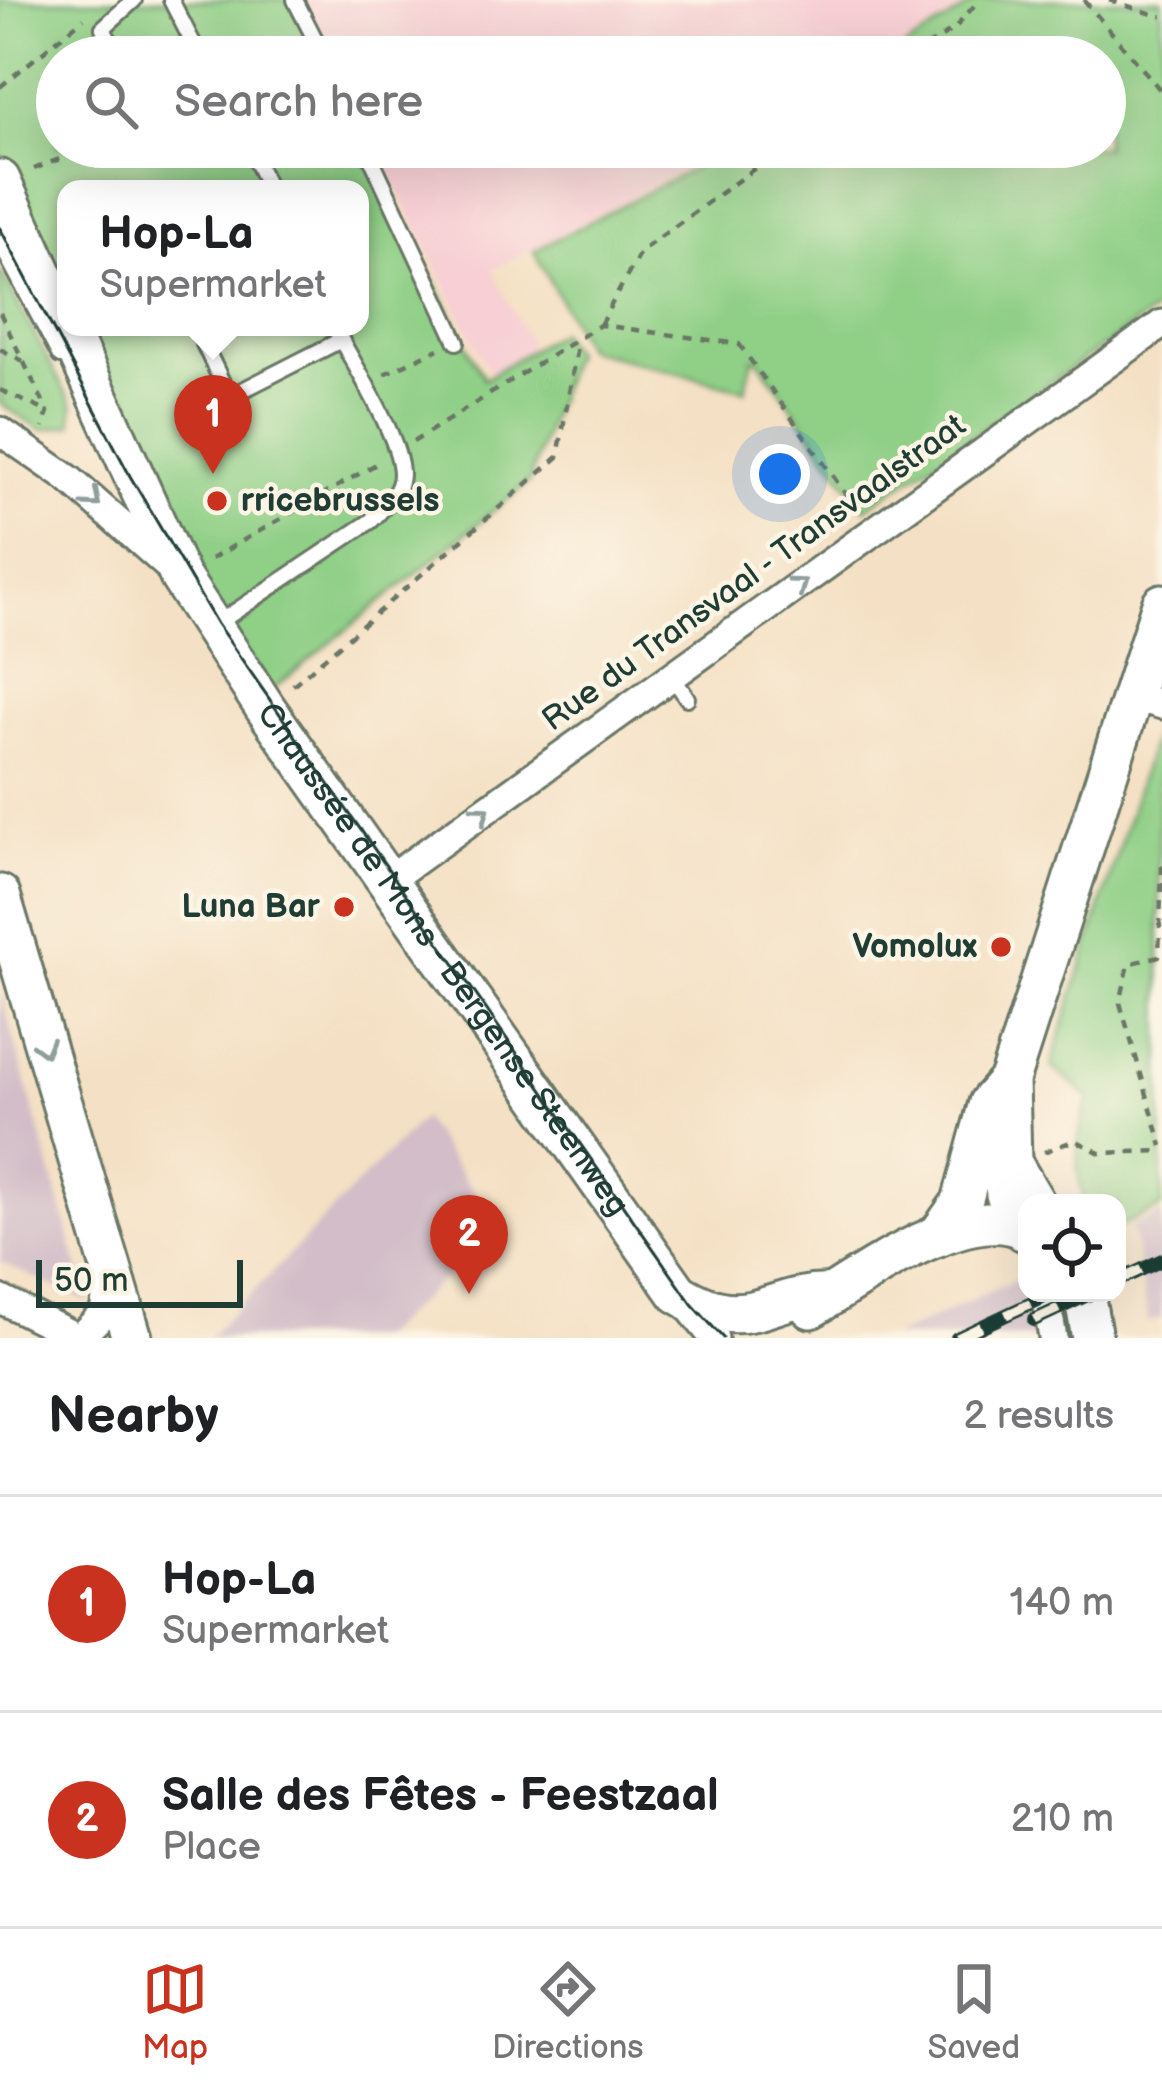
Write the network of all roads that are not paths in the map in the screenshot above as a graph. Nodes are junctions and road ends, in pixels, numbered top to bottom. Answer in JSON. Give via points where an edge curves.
{"nodes":[{"id":1,"x":134,"y":0,"type":"edge"},
{"id":2,"x":171,"y":0,"type":"edge"},
{"id":3,"x":295,"y":0,"type":"edge"},
{"id":4,"x":107,"y":36,"type":"edge"},
{"id":5,"x":189,"y":36,"type":"edge"},
{"id":6,"x":313,"y":36,"type":"edge"},
{"id":7,"x":376,"y":168,"type":"edge"},
{"id":8,"x":12,"y":177,"type":"edge"},
{"id":9,"x":0,"y":243,"type":"edge"},
{"id":10,"x":57,"y":284,"type":"edge"},
{"id":11,"x":1162,"y":324,"type":"edge"},
{"id":12,"x":79,"y":336,"type":"edge"},
{"id":13,"x":200,"y":336,"type":"edge"},
{"id":14,"x":335,"y":336,"type":"edge"},
{"id":15,"x":339,"y":336,"type":"edge"},
{"id":16,"x":457,"y":342,"type":"road end"},
{"id":17,"x":0,"y":431,"type":"edge"},
{"id":18,"x":180,"y":577,"type":"junction"},
{"id":19,"x":1162,"y":604,"type":"edge"},
{"id":20,"x":211,"y":628,"type":"junction"},
{"id":21,"x":1147,"y":700,"type":"edge"},
{"id":22,"x":387,"y":881,"type":"junction"},
{"id":23,"x":0,"y":895,"type":"edge"},
{"id":24,"x":1010,"y":1079,"type":"junction"},
{"id":25,"x":1019,"y":1194,"type":"edge"},
{"id":26,"x":1018,"y":1224,"type":"edge"},
{"id":27,"x":938,"y":1236,"type":"junction"},
{"id":28,"x":110,"y":1271,"type":"junction"},
{"id":29,"x":678,"y":1293,"type":"junction"},
{"id":30,"x":832,"y":1295,"type":"junction"},
{"id":31,"x":0,"y":1299,"type":"edge"},
{"id":32,"x":1046,"y":1302,"type":"edge"},
{"id":33,"x":1066,"y":1302,"type":"edge"},
{"id":34,"x":1085,"y":1302,"type":"edge"},
{"id":35,"x":78,"y":1338,"type":"edge"},
{"id":36,"x":132,"y":1338,"type":"edge"},
{"id":37,"x":714,"y":1338,"type":"edge"},
{"id":38,"x":766,"y":1338,"type":"edge"},
{"id":39,"x":1052,"y":1338,"type":"edge"},
{"id":40,"x":1071,"y":1338,"type":"edge"},
{"id":41,"x":1091,"y":1338,"type":"edge"}],
"edges":[{"from":1,"to":4,"type":"lane","via":[[103,28]]},
{"from":2,"to":5,"type":"lane"},
{"from":3,"to":6,"type":"lane"},
{"from":7,"to":16,"type":"lane"},
{"from":8,"to":10,"type":"main road","name":"Chaussée de Mons - Bergense Steenweg"},
{"from":9,"to":18,"type":"lane"},
{"from":22,"to":11,"type":"street","name":"Rue du Transvaal - Transvaalstraat","one_way":true,"via":[[680,687],[872,532]]},
{"from":12,"to":18,"type":"main road","name":"Chaussée de Mons - Bergense Steenweg"},
{"from":13,"to":14,"type":"lane","via":[[229,397]]},
{"from":15,"to":20,"type":"lane","via":[[402,477],[371,521]]},
{"from":17,"to":18,"type":"street","one_way":true,"via":[[69,479]]},
{"from":18,"to":20,"type":"main road","name":"Chaussée de Mons - Bergense Steenweg"},
{"from":19,"to":21,"type":"main road"},
{"from":20,"to":22,"type":"main road","name":"Chaussée de Mons - Bergense Steenweg"},
{"from":21,"to":24,"type":"main road"},
{"from":22,"to":29,"type":"main road","name":"Chaussée de Mons - Bergense Steenweg"},
{"from":23,"to":28,"type":"main road","one_way":true},
{"from":24,"to":25,"type":"main road"},
{"from":24,"to":27,"type":"main road","via":[[989,1103],[962,1202]]},
{"from":26,"to":27,"type":"main road","via":[[986,1220]]},
{"from":27,"to":30,"type":"main road"},
{"from":28,"to":35,"type":"street","via":[[104,1313]]},
{"from":28,"to":36,"type":"main road"},
{"from":29,"to":30,"type":"main road","via":[[717,1314],[745,1318],[810,1294]]},
{"from":29,"to":37,"type":"street","name":"Chaussée de Mons - Bergense Steenweg"},
{"from":30,"to":38,"type":"main road"},
{"from":31,"to":35,"type":"street"},
{"from":32,"to":39,"type":"street"},
{"from":33,"to":40,"type":"main road"},
{"from":34,"to":41,"type":"main road"}]}
